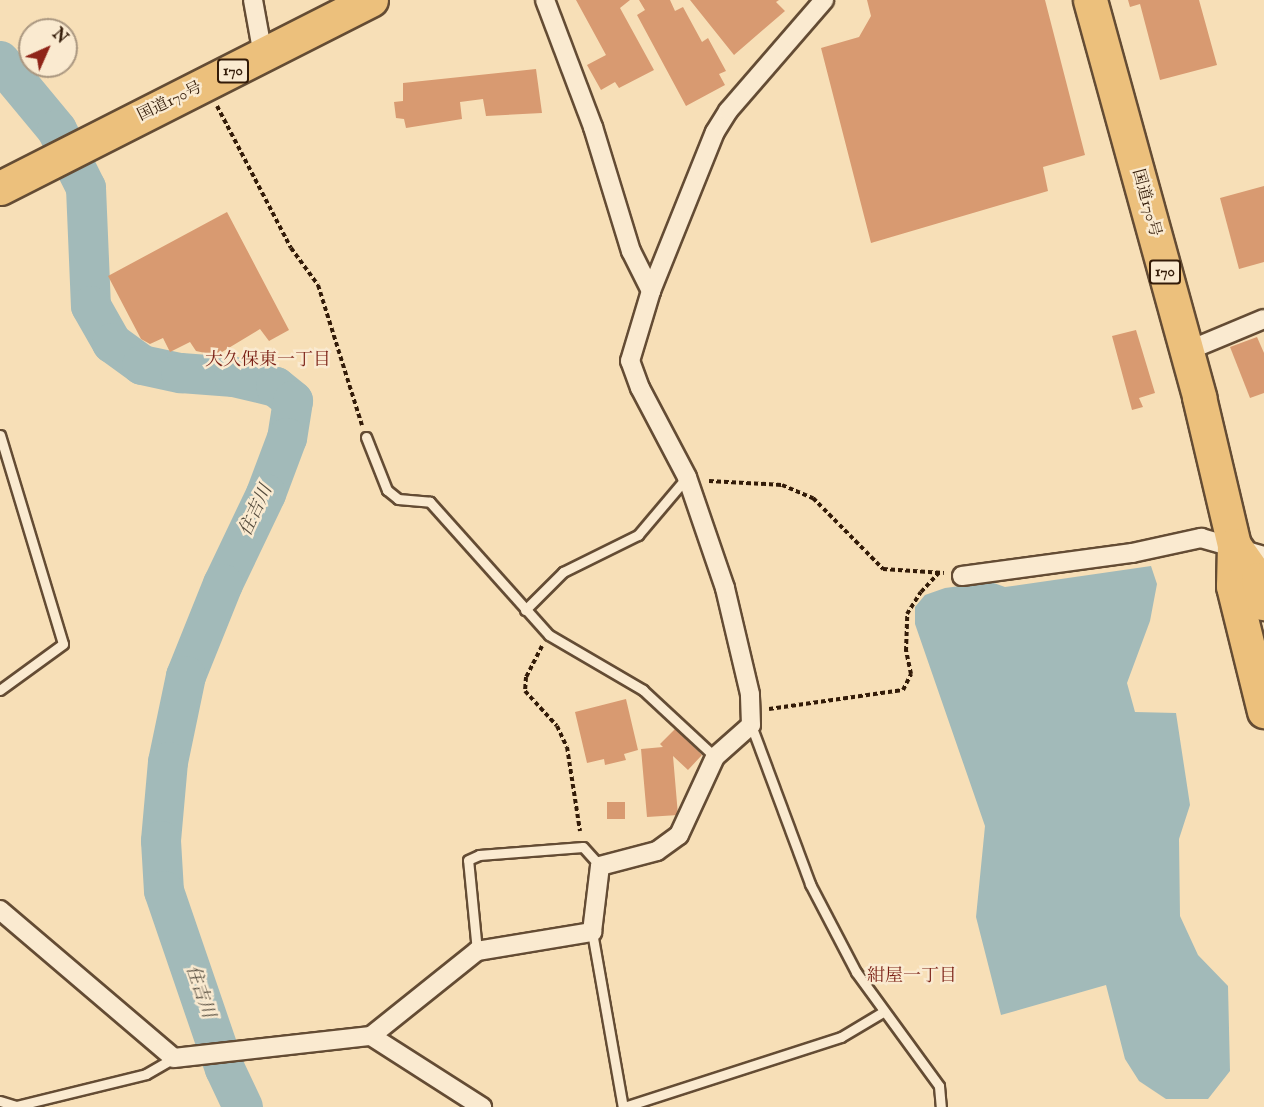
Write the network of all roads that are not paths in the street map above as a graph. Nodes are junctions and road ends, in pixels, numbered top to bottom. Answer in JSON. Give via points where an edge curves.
{"nodes":[{"id":1,"x":253,"y":0,"type":"edge"},
{"id":2,"x":371,"y":0,"type":"edge"},
{"id":3,"x":545,"y":0,"type":"edge"},
{"id":4,"x":824,"y":0,"type":"edge"},
{"id":5,"x":1090,"y":0,"type":"edge"},
{"id":6,"x":263,"y":55,"type":"junction"},
{"id":7,"x":0,"y":188,"type":"edge"},
{"id":8,"x":651,"y":291,"type":"junction"},
{"id":9,"x":1264,"y":319,"type":"edge"},
{"id":10,"x":1186,"y":351,"type":"junction"},
{"id":11,"x":0,"y":435,"type":"edge"},
{"id":12,"x":366,"y":437,"type":"road end"},
{"id":13,"x":687,"y":477,"type":"junction"},
{"id":14,"x":1249,"y":551,"type":"edge"},
{"id":15,"x":962,"y":576,"type":"road end"},
{"id":16,"x":1264,"y":603,"type":"edge"},
{"id":17,"x":525,"y":610,"type":"junction"},
{"id":18,"x":0,"y":690,"type":"edge"},
{"id":19,"x":1264,"y":711,"type":"edge"},
{"id":20,"x":751,"y":718,"type":"junction"},
{"id":21,"x":715,"y":757,"type":"junction"},
{"id":22,"x":600,"y":866,"type":"junction"},
{"id":23,"x":0,"y":910,"type":"edge"},
{"id":24,"x":592,"y":932,"type":"junction"},
{"id":25,"x":477,"y":951,"type":"junction"},
{"id":26,"x":883,"y":1012,"type":"junction"},
{"id":27,"x":371,"y":1036,"type":"junction"},
{"id":28,"x":174,"y":1058,"type":"junction"},
{"id":29,"x":0,"y":1101,"type":"edge"},
{"id":30,"x":623,"y":1106,"type":"edge"},
{"id":31,"x":482,"y":1107,"type":"edge"},
{"id":32,"x":612,"y":1107,"type":"edge"},
{"id":33,"x":941,"y":1107,"type":"edge"}],
"edges":[{"from":1,"to":6,"type":"street"},
{"from":2,"to":6,"type":"highway","name":"国道170号","number":"170"},
{"from":3,"to":8,"type":"street","via":[[593,127],[631,251]]},
{"from":4,"to":8,"type":"street","via":[[715,132]]},
{"from":5,"to":10,"type":"highway","name":"国道170号","number":"170"},
{"from":6,"to":7,"type":"highway","name":"国道170号","number":"170"},
{"from":8,"to":13,"type":"street","via":[[630,361]]},
{"from":9,"to":10,"type":"street"},
{"from":10,"to":14,"type":"highway","name":"国道170号","number":"170"},
{"from":11,"to":18,"type":"lane","via":[[63,644]]},
{"from":12,"to":17,"type":"lane","via":[[387,490],[398,499],[430,502]]},
{"from":13,"to":17,"type":"lane","via":[[638,535],[563,572]]},
{"from":13,"to":20,"type":"street","via":[[725,588]]},
{"from":14,"to":15,"type":"street","via":[[1201,538],[1132,553]]},
{"from":14,"to":16,"type":"highway","name":"国道170号","number":"170"},
{"from":14,"to":19,"type":"highway","name":"国道170号","number":"170","via":[[1233,586]]},
{"from":17,"to":21,"type":"lane","via":[[549,635],[643,690]]},
{"from":20,"to":21,"type":"street"},
{"from":20,"to":26,"type":"lane","via":[[810,884],[856,972]]},
{"from":21,"to":22,"type":"street","via":[[679,835],[657,851]]},
{"from":22,"to":24,"type":"street"},
{"from":22,"to":25,"type":"lane","via":[[583,847],[480,855],[468,860]]},
{"from":23,"to":28,"type":"street"},
{"from":24,"to":25,"type":"street"},
{"from":24,"to":30,"type":"lane"},
{"from":25,"to":27,"type":"street"},
{"from":26,"to":30,"type":"lane","via":[[842,1037]]},
{"from":26,"to":33,"type":"lane","via":[[939,1086]]},
{"from":27,"to":28,"type":"street"},
{"from":27,"to":31,"type":"street"},
{"from":28,"to":29,"type":"lane","via":[[135,1077],[16,1106]]},
{"from":30,"to":32,"type":"lane"}]}
